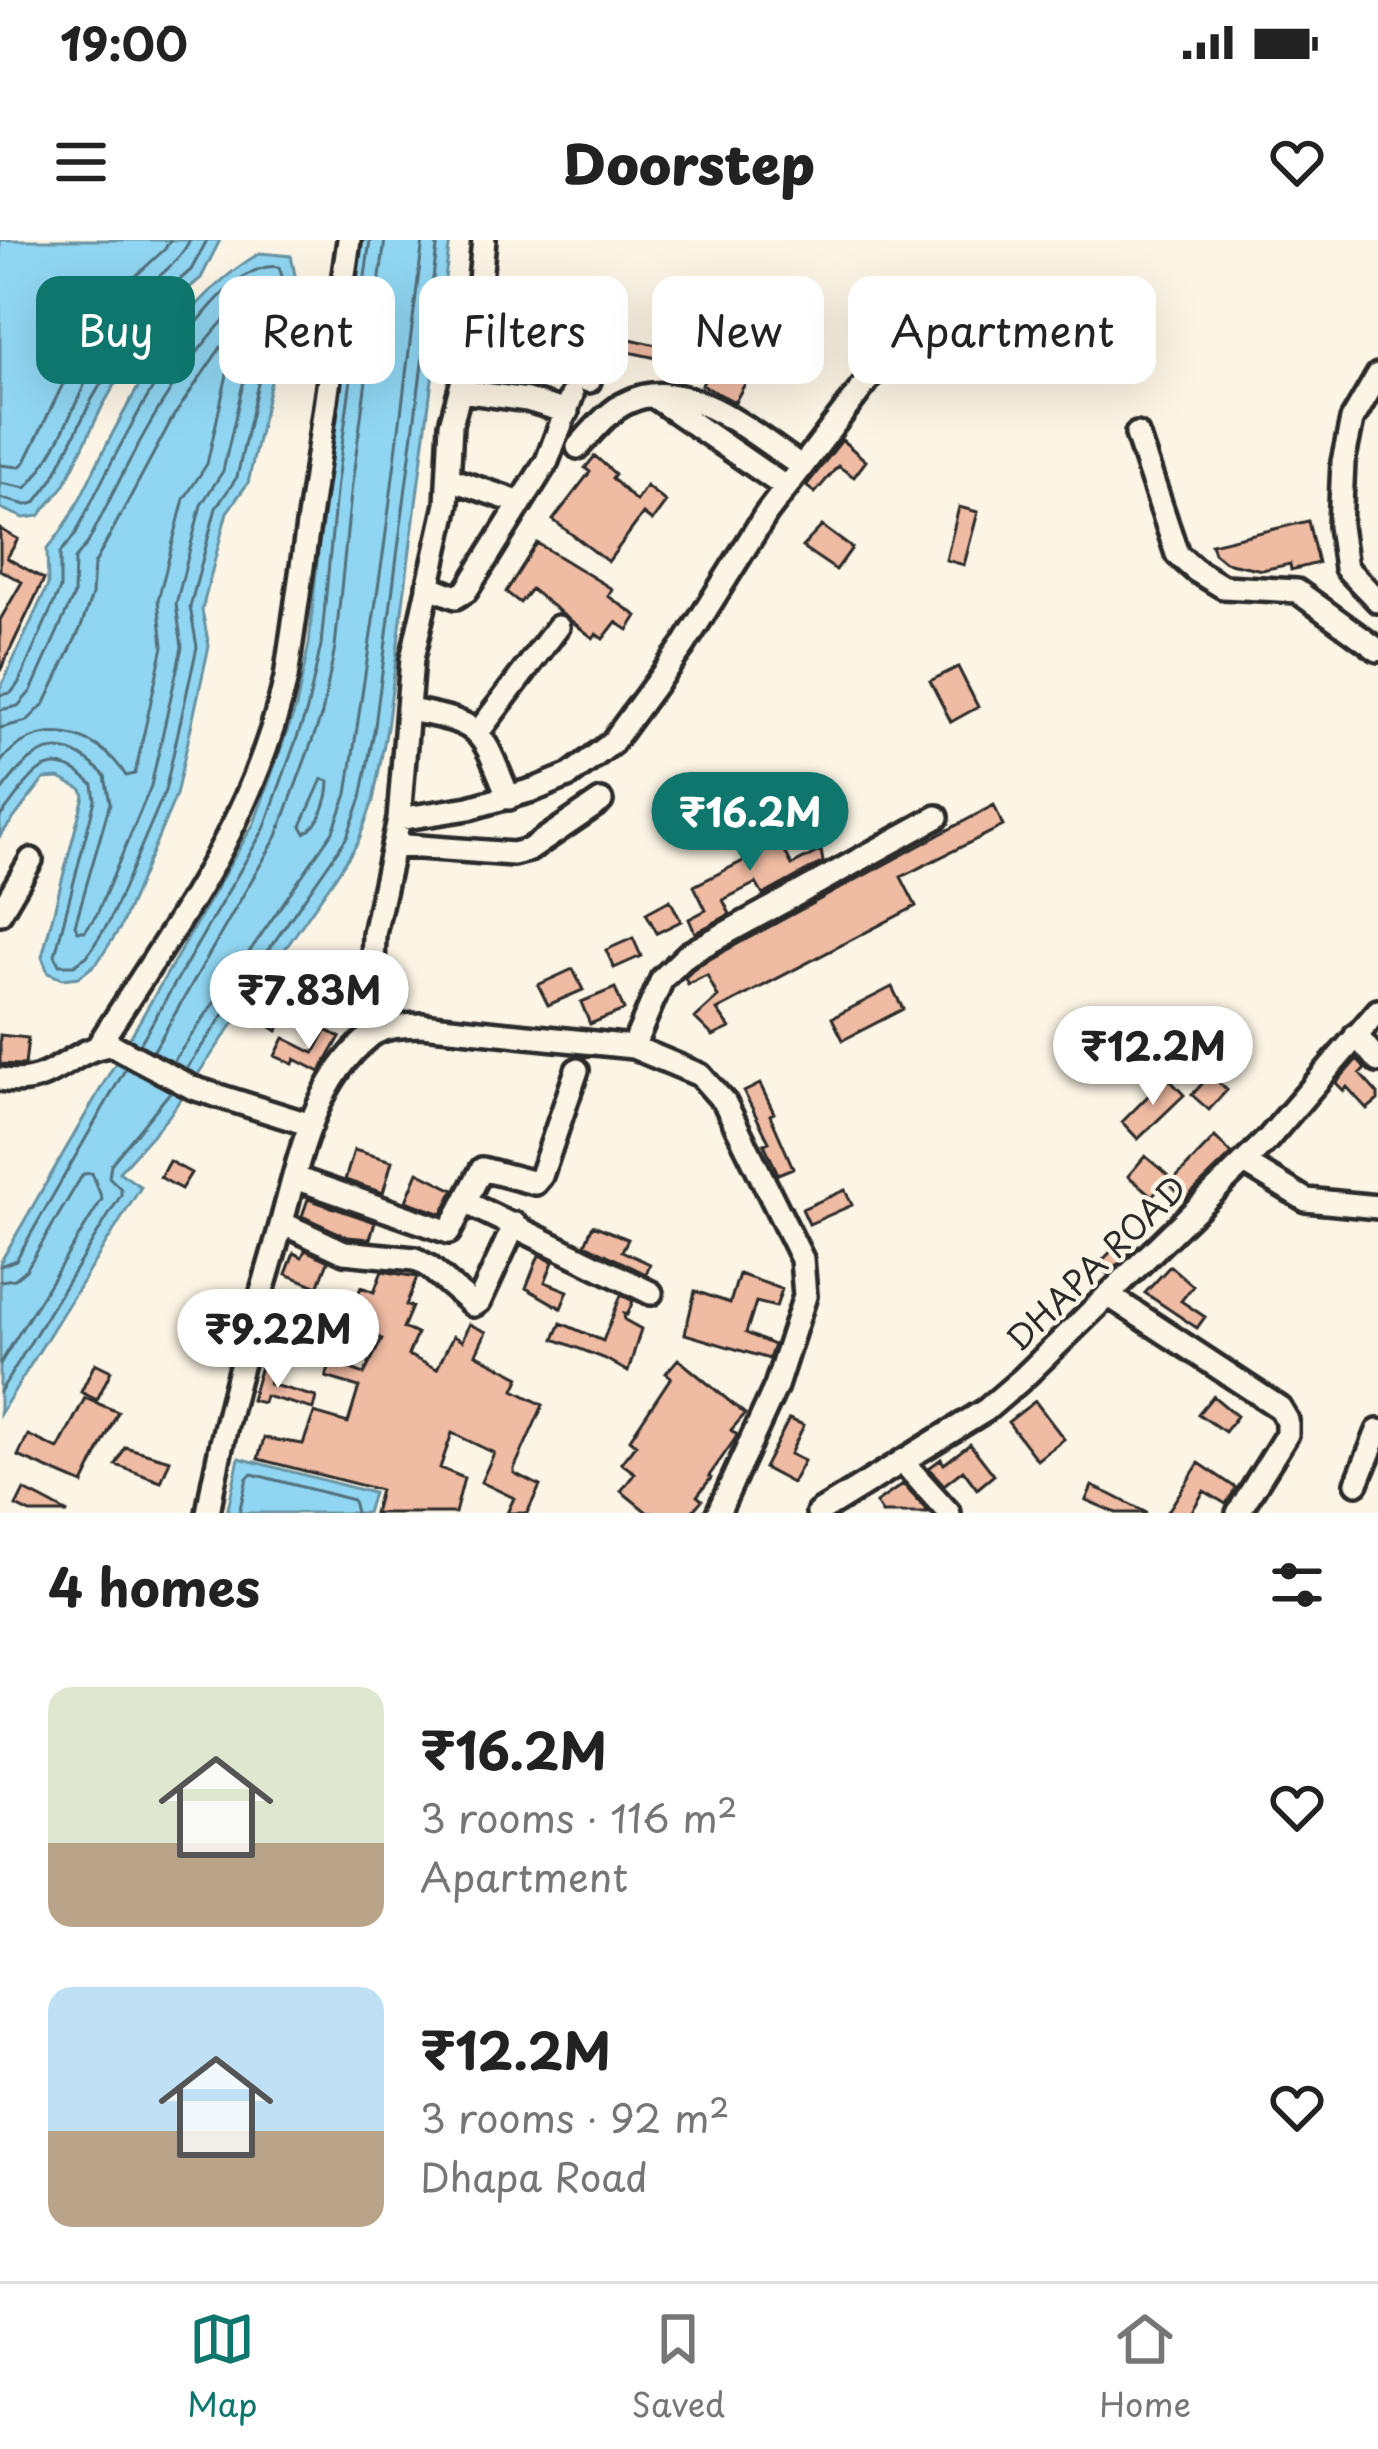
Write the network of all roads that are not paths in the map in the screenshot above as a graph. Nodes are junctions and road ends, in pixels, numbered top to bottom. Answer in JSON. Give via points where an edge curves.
{"nodes":[{"id":1,"x":349,"y":240,"type":"edge"},
{"id":2,"x":484,"y":240,"type":"edge"},
{"id":3,"x":480,"y":276,"type":"edge"},
{"id":4,"x":1378,"y":375,"type":"edge"},
{"id":5,"x":463,"y":384,"type":"edge"},
{"id":6,"x":554,"y":384,"type":"edge"},
{"id":7,"x":865,"y":384,"type":"edge"},
{"id":8,"x":461,"y":391,"type":"junction"},
{"id":9,"x":576,"y":396,"type":"junction"},
{"id":10,"x":652,"y":396,"type":"junction"},
{"id":11,"x":1136,"y":434,"type":"dead end"},
{"id":12,"x":578,"y":447,"type":"dead end"},
{"id":13,"x":801,"y":466,"type":"junction"},
{"id":14,"x":450,"y":478,"type":"junction"},
{"id":15,"x":785,"y":487,"type":"junction"},
{"id":16,"x":521,"y":503,"type":"junction"},
{"id":17,"x":428,"y":586,"type":"junction"},
{"id":18,"x":1378,"y":601,"type":"edge"},
{"id":19,"x":558,"y":628,"type":"dead end"},
{"id":20,"x":1378,"y":650,"type":"edge"},
{"id":21,"x":409,"y":710,"type":"junction"},
{"id":22,"x":478,"y":731,"type":"junction"},
{"id":23,"x":509,"y":797,"type":"junction"},
{"id":24,"x":601,"y":801,"type":"dead end"},
{"id":25,"x":937,"y":817,"type":"dead end"},
{"id":26,"x":399,"y":819,"type":"junction"},
{"id":27,"x":393,"y":845,"type":"junction"},
{"id":28,"x":31,"y":860,"type":"dead end"},
{"id":29,"x":0,"y":913,"type":"edge"},
{"id":30,"x":1378,"y":1011,"type":"edge"},
{"id":31,"x":371,"y":1035,"type":"junction"},
{"id":32,"x":1356,"y":1035,"type":"junction"},
{"id":33,"x":105,"y":1046,"type":"junction"},
{"id":34,"x":633,"y":1047,"type":"junction"},
{"id":35,"x":1378,"y":1061,"type":"edge"},
{"id":36,"x":577,"y":1070,"type":"dead end"},
{"id":37,"x":0,"y":1078,"type":"edge"},
{"id":38,"x":311,"y":1125,"type":"junction"},
{"id":39,"x":1245,"y":1162,"type":"junction"},
{"id":40,"x":296,"y":1178,"type":"junction"},
{"id":41,"x":465,"y":1202,"type":"junction"},
{"id":42,"x":1378,"y":1207,"type":"edge"},
{"id":43,"x":282,"y":1222,"type":"junction"},
{"id":44,"x":515,"y":1224,"type":"junction"},
{"id":45,"x":651,"y":1292,"type":"dead end"},
{"id":46,"x":1108,"y":1295,"type":"junction"},
{"id":47,"x":1378,"y":1431,"type":"edge"},
{"id":48,"x":902,"y":1461,"type":"junction"},
{"id":49,"x":1357,"y":1483,"type":"dead end"},
{"id":50,"x":208,"y":1513,"type":"edge"},
{"id":51,"x":718,"y":1513,"type":"edge"},
{"id":52,"x":818,"y":1513,"type":"edge"},
{"id":53,"x":949,"y":1513,"type":"edge"},
{"id":54,"x":1238,"y":1513,"type":"edge"}],
"edges":[{"from":1,"to":33,"type":"street","via":[[273,734],[218,858]]},
{"from":2,"to":3,"type":"street"},
{"from":4,"to":18,"type":"street","via":[[1352,420],[1340,526],[1346,568]]},
{"from":5,"to":8,"type":"street"},
{"from":6,"to":9,"type":"street"},
{"from":7,"to":13,"type":"street"},
{"from":8,"to":9,"type":"street","via":[[527,400]]},
{"from":8,"to":14,"type":"street"},
{"from":9,"to":16,"type":"street"},
{"from":10,"to":12,"type":"street","via":[[627,402]]},
{"from":10,"to":13,"type":"street","via":[[717,412]]},
{"from":10,"to":15,"type":"street"},
{"from":11,"to":20,"type":"street","via":[[1178,554],[1195,570],[1223,587],[1297,591]]},
{"from":13,"to":15,"type":"street"},
{"from":14,"to":16,"type":"street"},
{"from":14,"to":17,"type":"street"},
{"from":15,"to":23,"type":"street","via":[[612,743],[570,775]]},
{"from":16,"to":17,"type":"street","via":[[462,596]]},
{"from":17,"to":21,"type":"street"},
{"from":19,"to":22,"type":"street"},
{"from":21,"to":22,"type":"street","via":[[460,719]]},
{"from":21,"to":26,"type":"street"},
{"from":22,"to":23,"type":"street"},
{"from":23,"to":26,"type":"street"},
{"from":24,"to":27,"type":"street","via":[[513,854]]},
{"from":25,"to":34,"type":"street","via":[[688,954],[662,979]]},
{"from":26,"to":27,"type":"street"},
{"from":27,"to":31,"type":"street","via":[[374,934]]},
{"from":28,"to":29,"type":"street"},
{"from":30,"to":32,"type":"street","name":"DHAPA ROAD"},
{"from":31,"to":34,"type":"street","via":[[422,1025]]},
{"from":31,"to":38,"type":"street"},
{"from":32,"to":35,"type":"street"},
{"from":32,"to":39,"type":"street","name":"DHAPA ROAD"},
{"from":33,"to":37,"type":"street","via":[[45,1078]]},
{"from":33,"to":38,"type":"street","via":[[193,1088]]},
{"from":34,"to":51,"type":"street","via":[[700,1075],[725,1103],[802,1259],[800,1320]]},
{"from":36,"to":41,"type":"street","via":[[541,1176],[526,1182],[482,1169]]},
{"from":38,"to":40,"type":"street"},
{"from":39,"to":42,"type":"street","via":[[1306,1200]]},
{"from":39,"to":46,"type":"street","name":"DHAPA ROAD"},
{"from":40,"to":41,"type":"street","via":[[449,1232]]},
{"from":40,"to":43,"type":"street"},
{"from":41,"to":44,"type":"street"},
{"from":43,"to":44,"type":"street","via":[[344,1252],[415,1259],[473,1305]]},
{"from":43,"to":50,"type":"street"},
{"from":44,"to":45,"type":"street"},
{"from":46,"to":48,"type":"street","name":"DHAPA ROAD","via":[[986,1410]]},
{"from":46,"to":54,"type":"street","via":[[1280,1408],[1287,1434]]},
{"from":47,"to":49,"type":"street"},
{"from":48,"to":52,"type":"street","name":"DHAPA ROAD"},
{"from":48,"to":53,"type":"street"}]}
